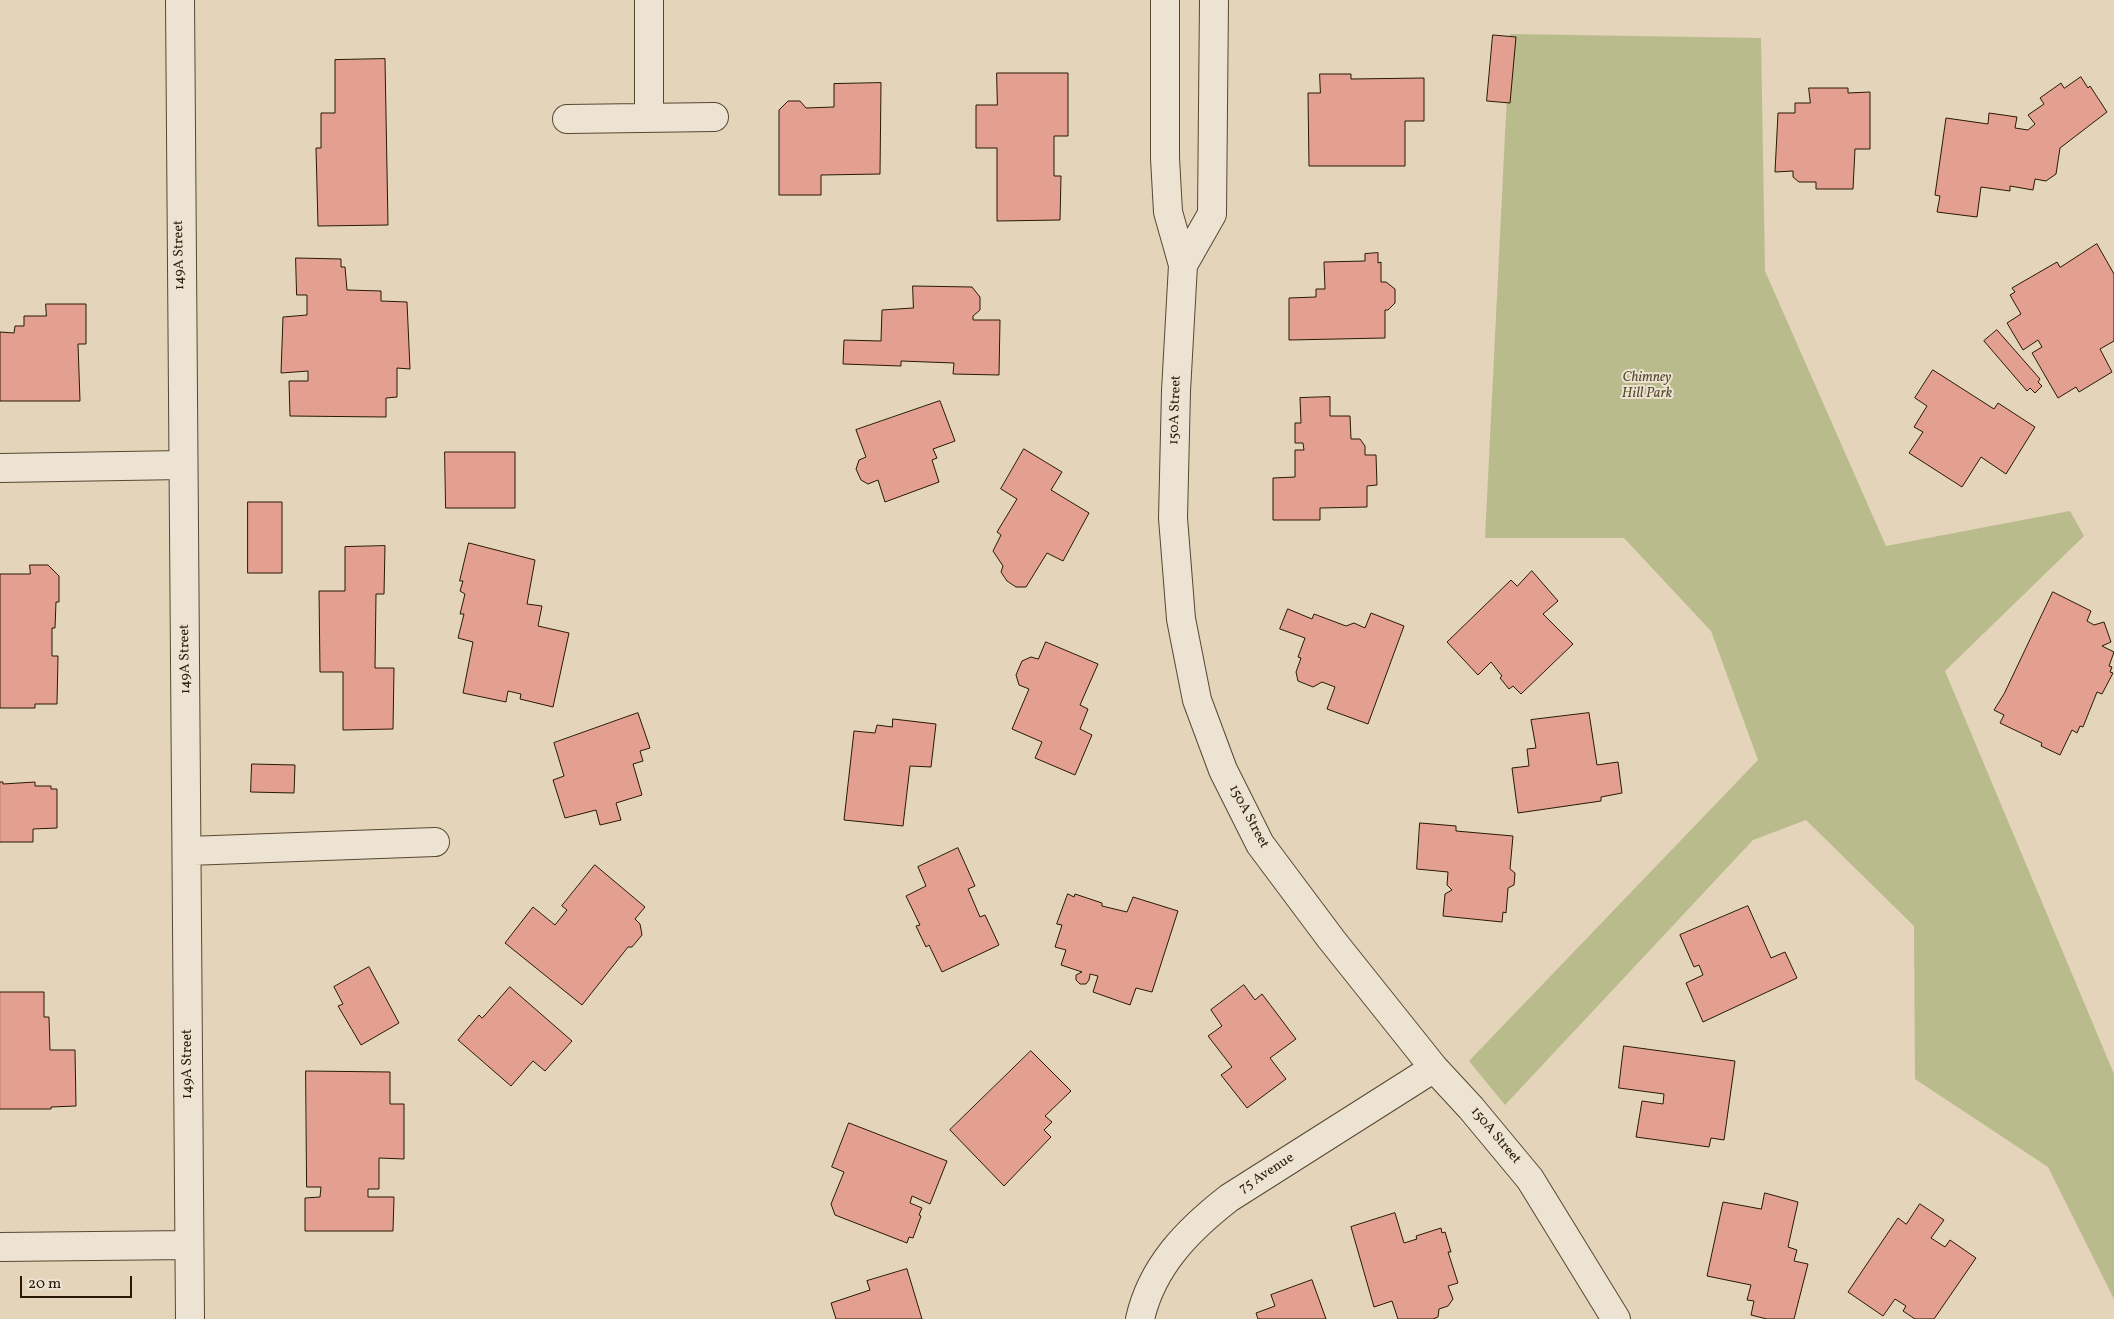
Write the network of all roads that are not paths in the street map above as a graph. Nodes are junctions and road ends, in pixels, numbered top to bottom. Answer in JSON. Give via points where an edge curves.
{"nodes":[{"id":1,"x":180,"y":0,"type":"edge"},
{"id":2,"x":649,"y":0,"type":"edge"},
{"id":3,"x":1165,"y":0,"type":"edge"},
{"id":4,"x":1214,"y":0,"type":"edge"},
{"id":5,"x":714,"y":117,"type":"dead end"},
{"id":6,"x":648,"y":118,"type":"junction"},
{"id":7,"x":567,"y":119,"type":"dead end"},
{"id":8,"x":1183,"y":265,"type":"junction"},
{"id":9,"x":184,"y":466,"type":"junction"},
{"id":10,"x":0,"y":468,"type":"edge"},
{"id":11,"x":435,"y":842,"type":"dead end"},
{"id":12,"x":188,"y":851,"type":"junction"},
{"id":13,"x":1434,"y":1068,"type":"junction"},
{"id":14,"x":189,"y":1245,"type":"junction"},
{"id":15,"x":0,"y":1246,"type":"edge"},
{"id":16,"x":190,"y":1319,"type":"edge"},
{"id":17,"x":1140,"y":1319,"type":"edge"},
{"id":18,"x":1616,"y":1319,"type":"edge"}],
"edges":[{"from":1,"to":9,"type":"street","name":"149A Street"},
{"from":2,"to":6,"type":"street"},
{"from":3,"to":8,"type":"street","name":"150A Street","via":[[1168,203]]},
{"from":4,"to":8,"type":"street","name":"150A Street","via":[[1212,214]]},
{"from":5,"to":6,"type":"street"},
{"from":6,"to":7,"type":"street"},
{"from":8,"to":13,"type":"street","name":"150A Street","via":[[1173,518],[1181,619],[1196,700],[1223,770],[1260,844]]},
{"from":9,"to":10,"type":"street"},
{"from":9,"to":12,"type":"street","name":"149A Street"},
{"from":11,"to":12,"type":"street"},
{"from":12,"to":14,"type":"street","name":"149A Street"},
{"from":13,"to":17,"type":"street","name":"75 Avenue","via":[[1229,1198],[1201,1220],[1176,1246],[1157,1275]]},
{"from":13,"to":18,"type":"street","name":"150A Street","via":[[1530,1179]]},
{"from":14,"to":15,"type":"street"},
{"from":14,"to":16,"type":"street","name":"149A Street"}]}
